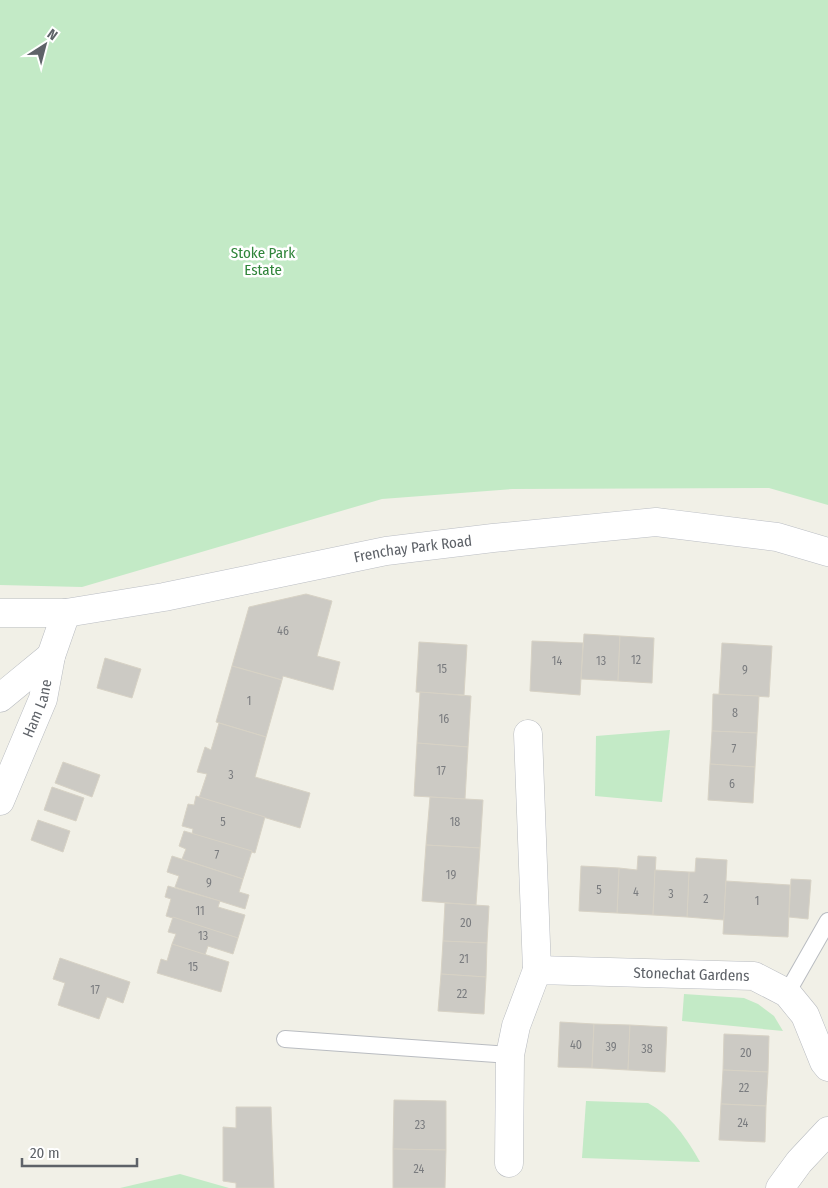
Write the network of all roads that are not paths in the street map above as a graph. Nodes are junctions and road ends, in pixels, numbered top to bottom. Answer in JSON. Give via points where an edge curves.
{"nodes":[{"id":1,"x":828,"y":552,"type":"edge"},
{"id":2,"x":0,"y":613,"type":"edge"},
{"id":3,"x":66,"y":613,"type":"junction"},
{"id":4,"x":51,"y":656,"type":"junction"},
{"id":5,"x":0,"y":698,"type":"edge"},
{"id":6,"x":528,"y":734,"type":"dead end"},
{"id":7,"x":0,"y":801,"type":"edge"},
{"id":8,"x":828,"y":921,"type":"edge"},
{"id":9,"x":537,"y":970,"type":"junction"},
{"id":10,"x":787,"y":993,"type":"junction"},
{"id":11,"x":285,"y":1039,"type":"dead end"},
{"id":12,"x":510,"y":1055,"type":"junction"},
{"id":13,"x":828,"y":1067,"type":"edge"},
{"id":14,"x":828,"y":1131,"type":"edge"},
{"id":15,"x":509,"y":1163,"type":"dead end"},
{"id":16,"x":780,"y":1188,"type":"edge"}],
"edges":[{"from":1,"to":3,"type":"street","name":"Frenchay Park Road","via":[[777,537],[656,522],[386,550],[164,597]]},
{"from":2,"to":3,"type":"street","name":"Frenchay Park Road"},
{"from":3,"to":4,"type":"street","name":"Ham Lane"},
{"from":4,"to":5,"type":"street"},
{"from":4,"to":7,"type":"street","name":"Ham Lane","via":[[42,699]]},
{"from":6,"to":9,"type":"street"},
{"from":8,"to":10,"type":"lane"},
{"from":9,"to":10,"type":"street","name":"Stonechat Gardens","via":[[754,976]]},
{"from":9,"to":12,"type":"street","via":[[516,1026]]},
{"from":10,"to":13,"type":"street","name":"Stonechat Gardens","via":[[805,1015]]},
{"from":11,"to":12,"type":"lane"},
{"from":12,"to":15,"type":"street"},
{"from":14,"to":16,"type":"street"}]}
